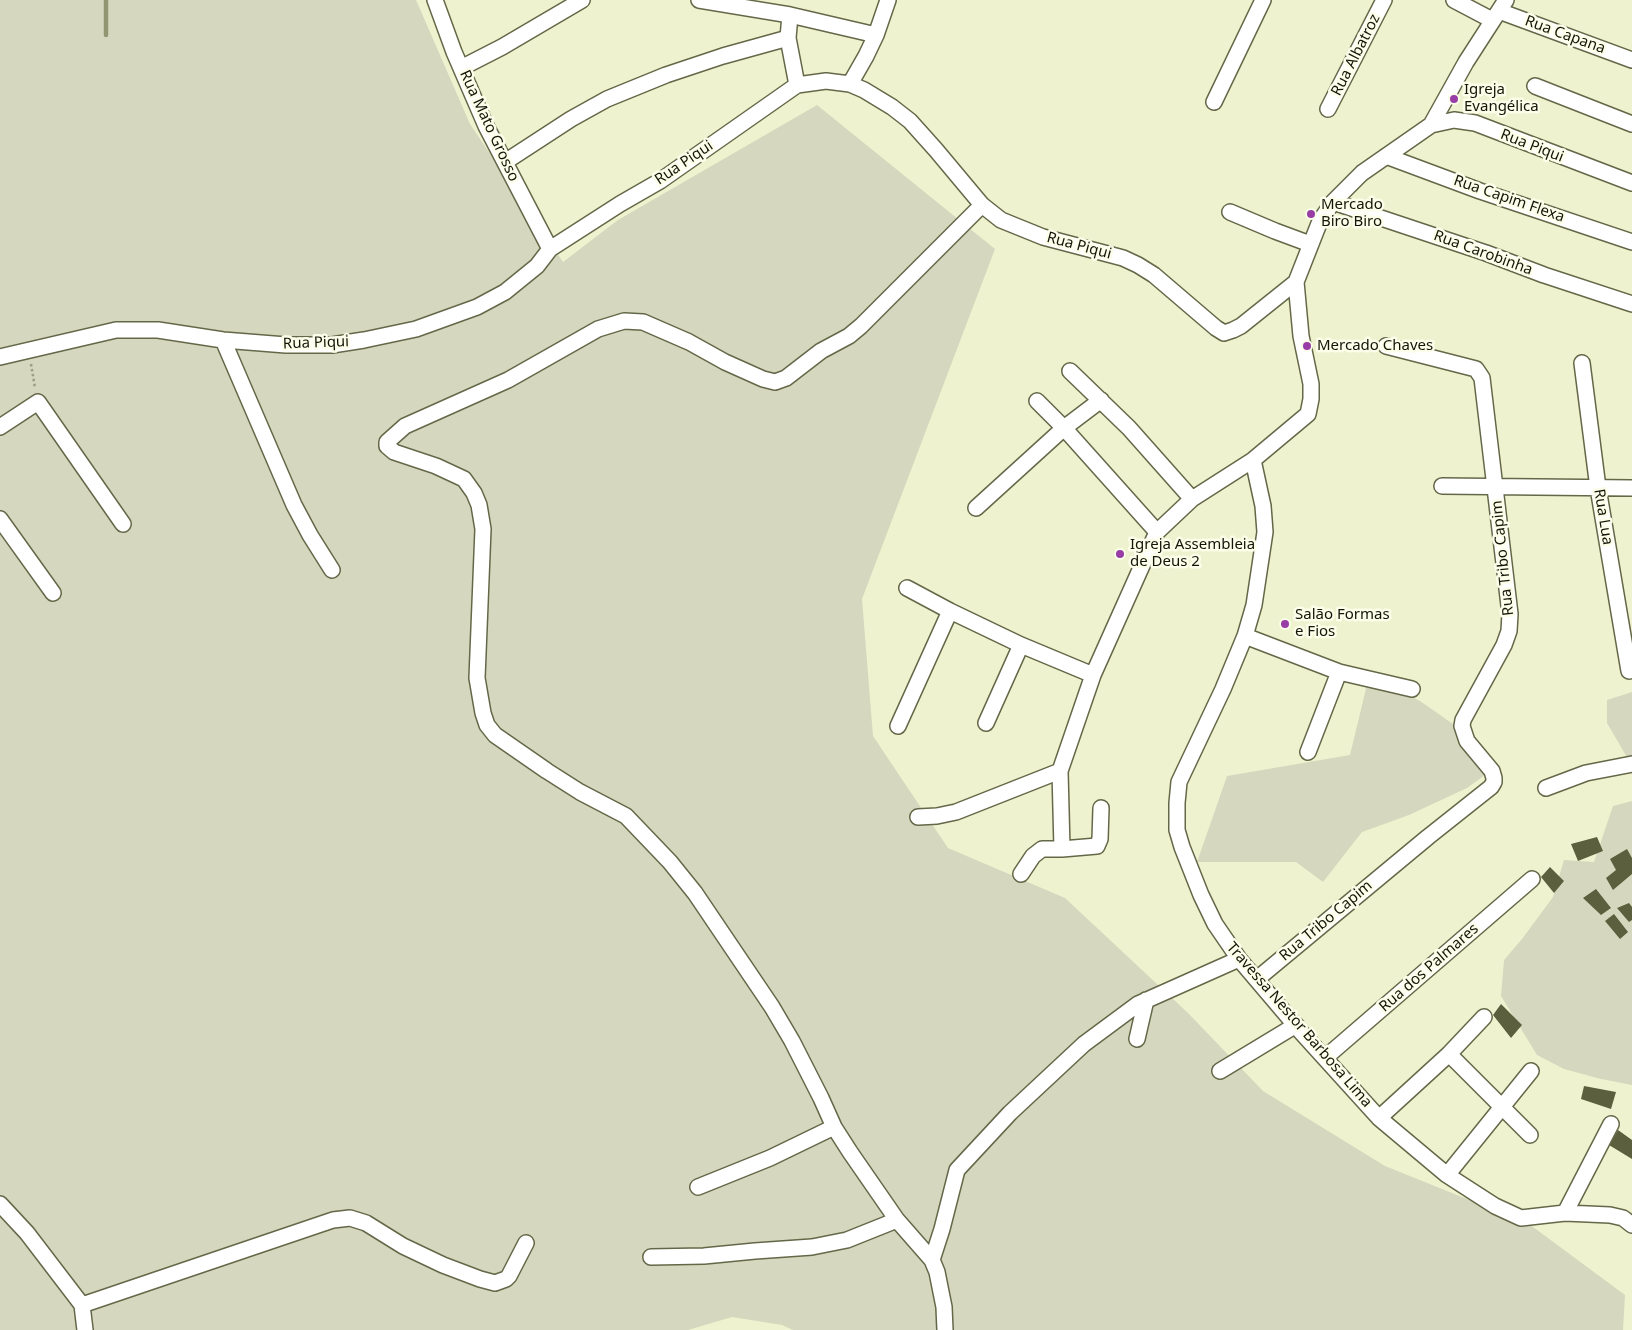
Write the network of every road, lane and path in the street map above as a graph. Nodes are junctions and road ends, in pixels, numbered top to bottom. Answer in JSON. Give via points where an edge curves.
{"nodes":[{"id":1,"x":435,"y":0,"type":"edge"},
{"id":2,"x":582,"y":0,"type":"edge"},
{"id":3,"x":699,"y":0,"type":"edge"},
{"id":4,"x":888,"y":0,"type":"edge"},
{"id":5,"x":1263,"y":0,"type":"edge"},
{"id":6,"x":1384,"y":0,"type":"edge"},
{"id":7,"x":1454,"y":0,"type":"edge"},
{"id":8,"x":1499,"y":10,"type":"edge"},
{"id":9,"x":790,"y":15,"type":"junction"},
{"id":10,"x":876,"y":35,"type":"junction"},
{"id":11,"x":788,"y":38,"type":"junction"},
{"id":12,"x":1632,"y":60,"type":"edge"},
{"id":13,"x":461,"y":68,"type":"junction"},
{"id":14,"x":797,"y":84,"type":"junction"},
{"id":15,"x":850,"y":84,"type":"junction"},
{"id":16,"x":1535,"y":86,"type":"dead end"},
{"id":17,"x":1214,"y":102,"type":"dead end"},
{"id":18,"x":1328,"y":110,"type":"dead end"},
{"id":19,"x":1632,"y":124,"type":"edge"},
{"id":20,"x":1431,"y":125,"type":"junction"},
{"id":21,"x":1386,"y":156,"type":"junction"},
{"id":22,"x":505,"y":162,"type":"junction"},
{"id":23,"x":1632,"y":183,"type":"edge"},
{"id":24,"x":1333,"y":202,"type":"junction"},
{"id":25,"x":982,"y":205,"type":"junction"},
{"id":26,"x":1230,"y":212,"type":"dead end"},
{"id":27,"x":1632,"y":242,"type":"edge"},
{"id":28,"x":1310,"y":244,"type":"junction"},
{"id":29,"x":550,"y":249,"type":"junction"},
{"id":30,"x":1296,"y":282,"type":"junction"},
{"id":31,"x":1632,"y":304,"type":"edge"},
{"id":32,"x":223,"y":340,"type":"junction"},
{"id":33,"x":1386,"y":346,"type":"dead end"},
{"id":34,"x":29,"y":350,"type":"junction"},
{"id":35,"x":0,"y":357,"type":"edge"},
{"id":36,"x":1582,"y":363,"type":"dead end"},
{"id":37,"x":1070,"y":370,"type":"dead end"},
{"id":38,"x":1101,"y":400,"type":"junction"},
{"id":39,"x":1037,"y":401,"type":"dead end"},
{"id":40,"x":38,"y":402,"type":"junction"},
{"id":41,"x":0,"y":427,"type":"edge"},
{"id":42,"x":1064,"y":428,"type":"junction"},
{"id":43,"x":1253,"y":460,"type":"junction"},
{"id":44,"x":1442,"y":486,"type":"dead end"},
{"id":45,"x":1496,"y":488,"type":"junction"},
{"id":46,"x":1598,"y":488,"type":"junction"},
{"id":47,"x":1632,"y":488,"type":"edge"},
{"id":48,"x":1192,"y":500,"type":"junction"},
{"id":49,"x":976,"y":508,"type":"dead end"},
{"id":50,"x":0,"y":519,"type":"edge"},
{"id":51,"x":123,"y":524,"type":"dead end"},
{"id":52,"x":1157,"y":532,"type":"junction"},
{"id":53,"x":332,"y":570,"type":"dead end"},
{"id":54,"x":907,"y":588,"type":"dead end"},
{"id":55,"x":53,"y":593,"type":"dead end"},
{"id":56,"x":950,"y":611,"type":"junction"},
{"id":57,"x":1245,"y":636,"type":"junction"},
{"id":58,"x":1021,"y":645,"type":"junction"},
{"id":59,"x":1628,"y":671,"type":"dead end"},
{"id":60,"x":1339,"y":672,"type":"junction"},
{"id":61,"x":1093,"y":675,"type":"junction"},
{"id":62,"x":1412,"y":689,"type":"dead end"},
{"id":63,"x":986,"y":724,"type":"dead end"},
{"id":64,"x":898,"y":726,"type":"dead end"},
{"id":65,"x":1308,"y":752,"type":"dead end"},
{"id":66,"x":1632,"y":764,"type":"edge"},
{"id":67,"x":1060,"y":771,"type":"junction"},
{"id":68,"x":1546,"y":788,"type":"dead end"},
{"id":69,"x":1101,"y":808,"type":"dead end"},
{"id":70,"x":918,"y":817,"type":"dead end"},
{"id":71,"x":1062,"y":850,"type":"junction"},
{"id":72,"x":1021,"y":874,"type":"dead end"},
{"id":73,"x":1532,"y":879,"type":"dead end"},
{"id":74,"x":1239,"y":959,"type":"junction"},
{"id":75,"x":1257,"y":979,"type":"junction"},
{"id":76,"x":1146,"y":1000,"type":"junction"},
{"id":77,"x":1484,"y":1017,"type":"dead end"},
{"id":78,"x":1296,"y":1025,"type":"junction"},
{"id":79,"x":1137,"y":1039,"type":"dead end"},
{"id":80,"x":1449,"y":1054,"type":"junction"},
{"id":81,"x":1326,"y":1057,"type":"junction"},
{"id":82,"x":1220,"y":1071,"type":"dead end"},
{"id":83,"x":1531,"y":1071,"type":"dead end"},
{"id":84,"x":1502,"y":1107,"type":"junction"},
{"id":85,"x":1380,"y":1118,"type":"junction"},
{"id":86,"x":1611,"y":1124,"type":"dead end"},
{"id":87,"x":834,"y":1127,"type":"junction"},
{"id":88,"x":1530,"y":1135,"type":"dead end"},
{"id":89,"x":1447,"y":1175,"type":"junction"},
{"id":90,"x":698,"y":1187,"type":"dead end"},
{"id":91,"x":0,"y":1204,"type":"edge"},
{"id":92,"x":1565,"y":1213,"type":"junction"},
{"id":93,"x":897,"y":1220,"type":"junction"},
{"id":94,"x":1632,"y":1225,"type":"edge"},
{"id":95,"x":526,"y":1243,"type":"dead end"},
{"id":96,"x":651,"y":1257,"type":"dead end"},
{"id":97,"x":932,"y":1260,"type":"junction"},
{"id":98,"x":82,"y":1304,"type":"junction"},
{"id":99,"x":85,"y":1330,"type":"edge"},
{"id":100,"x":945,"y":1330,"type":"edge"}],
"edges":[{"from":1,"to":13,"type":"street","name":"Rua Mato Grosso"},
{"from":2,"to":13,"type":"street"},
{"from":3,"to":9,"type":"street"},
{"from":4,"to":10,"type":"street"},
{"from":5,"to":17,"type":"street"},
{"from":6,"to":18,"type":"street","name":"Rua Albatroz"},
{"from":7,"to":8,"type":"street","name":"Rua Capana"},
{"from":8,"to":12,"type":"street","name":"Rua Capana"},
{"from":8,"to":20,"type":"street"},
{"from":9,"to":10,"type":"street"},
{"from":9,"to":11,"type":"street"},
{"from":10,"to":15,"type":"street"},
{"from":11,"to":14,"type":"street"},
{"from":11,"to":22,"type":"street","via":[[666,75],[615,96],[571,118]]},
{"from":13,"to":22,"type":"street","name":"Rua Mato Grosso"},
{"from":14,"to":15,"type":"street","name":"Rua Piqui","via":[[826,81]]},
{"from":14,"to":29,"type":"street","name":"Rua Piqui","via":[[660,181]]},
{"from":15,"to":25,"type":"street","name":"Rua Piqui","via":[[910,121]]},
{"from":16,"to":19,"type":"street"},
{"from":20,"to":21,"type":"street"},
{"from":20,"to":23,"type":"street","name":"Rua Piqui","via":[[1454,120],[1475,123]]},
{"from":21,"to":24,"type":"street"},
{"from":21,"to":27,"type":"street","name":"Rua Capim Flexa"},
{"from":22,"to":29,"type":"street","name":"Rua Mato Grosso"},
{"from":24,"to":28,"type":"street"},
{"from":24,"to":31,"type":"street","name":"Rua Carobinha"},
{"from":25,"to":30,"type":"street","name":"Rua Piqui","via":[[1018,228],[1138,265],[1224,333],[1241,326]]},
{"from":25,"to":87,"type":"street","via":[[862,326],[821,351],[786,378],[775,382],[763,379],[643,322],[624,321],[598,329],[508,380],[405,426],[386,446],[403,456],[464,479],[479,505],[483,529],[477,678],[487,725],[496,735],[580,792],[626,816],[670,862],[716,922],[772,1007],[822,1098]]},
{"from":26,"to":28,"type":"street"},
{"from":28,"to":30,"type":"street"},
{"from":29,"to":32,"type":"street","name":"Rua Piqui","via":[[537,266],[505,292],[477,308],[416,329],[332,345]]},
{"from":30,"to":43,"type":"street","via":[[1310,384],[1308,414]]},
{"from":32,"to":34,"type":"street","name":"Rua Piqui","via":[[158,330],[116,330]]},
{"from":32,"to":53,"type":"street","via":[[294,505]]},
{"from":33,"to":45,"type":"street","name":"Rua Tribo Capim","via":[[1476,369],[1480,373]]},
{"from":34,"to":35,"type":"street","name":"Rua Piqui"},
{"from":34,"to":40,"type":"path"},
{"from":36,"to":46,"type":"street","name":"Rua Lua"},
{"from":37,"to":38,"type":"street"},
{"from":38,"to":42,"type":"street"},
{"from":38,"to":48,"type":"street","via":[[1149,449]]},
{"from":39,"to":42,"type":"street"},
{"from":40,"to":41,"type":"street"},
{"from":40,"to":51,"type":"street"},
{"from":42,"to":49,"type":"street"},
{"from":42,"to":52,"type":"street"},
{"from":43,"to":48,"type":"street"},
{"from":43,"to":57,"type":"street","name":"Travessa Nestor Barbosa Lima","via":[[1265,532],[1254,605]]},
{"from":44,"to":45,"type":"street"},
{"from":45,"to":46,"type":"street"},
{"from":45,"to":75,"type":"street","name":"Rua Tribo Capim","via":[[1510,614],[1509,631],[1462,720],[1467,741],[1492,772],[1494,782]]},
{"from":46,"to":47,"type":"street"},
{"from":46,"to":59,"type":"street","name":"Rua Lua"},
{"from":48,"to":52,"type":"street"},
{"from":50,"to":55,"type":"street"},
{"from":52,"to":61,"type":"street"},
{"from":54,"to":56,"type":"street"},
{"from":56,"to":58,"type":"street"},
{"from":56,"to":64,"type":"street"},
{"from":57,"to":60,"type":"street"},
{"from":57,"to":74,"type":"street","name":"Travessa Nestor Barbosa Lima","via":[[1179,782],[1177,803],[1177,830],[1201,895]]},
{"from":58,"to":61,"type":"street"},
{"from":58,"to":63,"type":"street"},
{"from":60,"to":62,"type":"street"},
{"from":60,"to":65,"type":"street"},
{"from":61,"to":67,"type":"street"},
{"from":66,"to":68,"type":"street","via":[[1586,774]]},
{"from":67,"to":70,"type":"street","via":[[956,812]]},
{"from":67,"to":71,"type":"street"},
{"from":69,"to":71,"type":"street","via":[[1098,845]]},
{"from":71,"to":72,"type":"street","via":[[1038,851]]},
{"from":73,"to":81,"type":"street","name":"Rua dos Palmares"},
{"from":74,"to":75,"type":"street","name":"Travessa Nestor Barbosa Lima"},
{"from":74,"to":76,"type":"street"},
{"from":75,"to":78,"type":"street","name":"Travessa Nestor Barbosa Lima"},
{"from":76,"to":79,"type":"street"},
{"from":76,"to":97,"type":"street","via":[[1084,1044],[964,1161],[957,1170]]},
{"from":77,"to":80,"type":"street"},
{"from":78,"to":81,"type":"street","name":"Travessa Nestor Barbosa Lima"},
{"from":78,"to":82,"type":"street"},
{"from":80,"to":84,"type":"street"},
{"from":80,"to":85,"type":"street"},
{"from":81,"to":85,"type":"street","name":"Travessa Nestor Barbosa Lima"},
{"from":83,"to":84,"type":"street"},
{"from":84,"to":88,"type":"street"},
{"from":84,"to":89,"type":"street"},
{"from":85,"to":89,"type":"street","name":"Travessa Nestor Barbosa Lima"},
{"from":86,"to":92,"type":"street"},
{"from":87,"to":90,"type":"street","via":[[770,1158]]},
{"from":87,"to":93,"type":"street"},
{"from":89,"to":92,"type":"street","name":"Travessa Nestor Barbosa Lima","via":[[1495,1206],[1521,1218]]},
{"from":91,"to":98,"type":"street","via":[[32,1239]]},
{"from":92,"to":94,"type":"street","name":"Travessa Nestor Barbosa Lima","via":[[1620,1216]]},
{"from":93,"to":96,"type":"street","via":[[847,1240],[812,1248]]},
{"from":93,"to":97,"type":"street"},
{"from":95,"to":98,"type":"street","via":[[509,1276],[495,1282],[442,1265],[366,1223],[350,1218],[333,1220]]},
{"from":97,"to":100,"type":"street","via":[[944,1307]]},
{"from":98,"to":99,"type":"street"}]}
